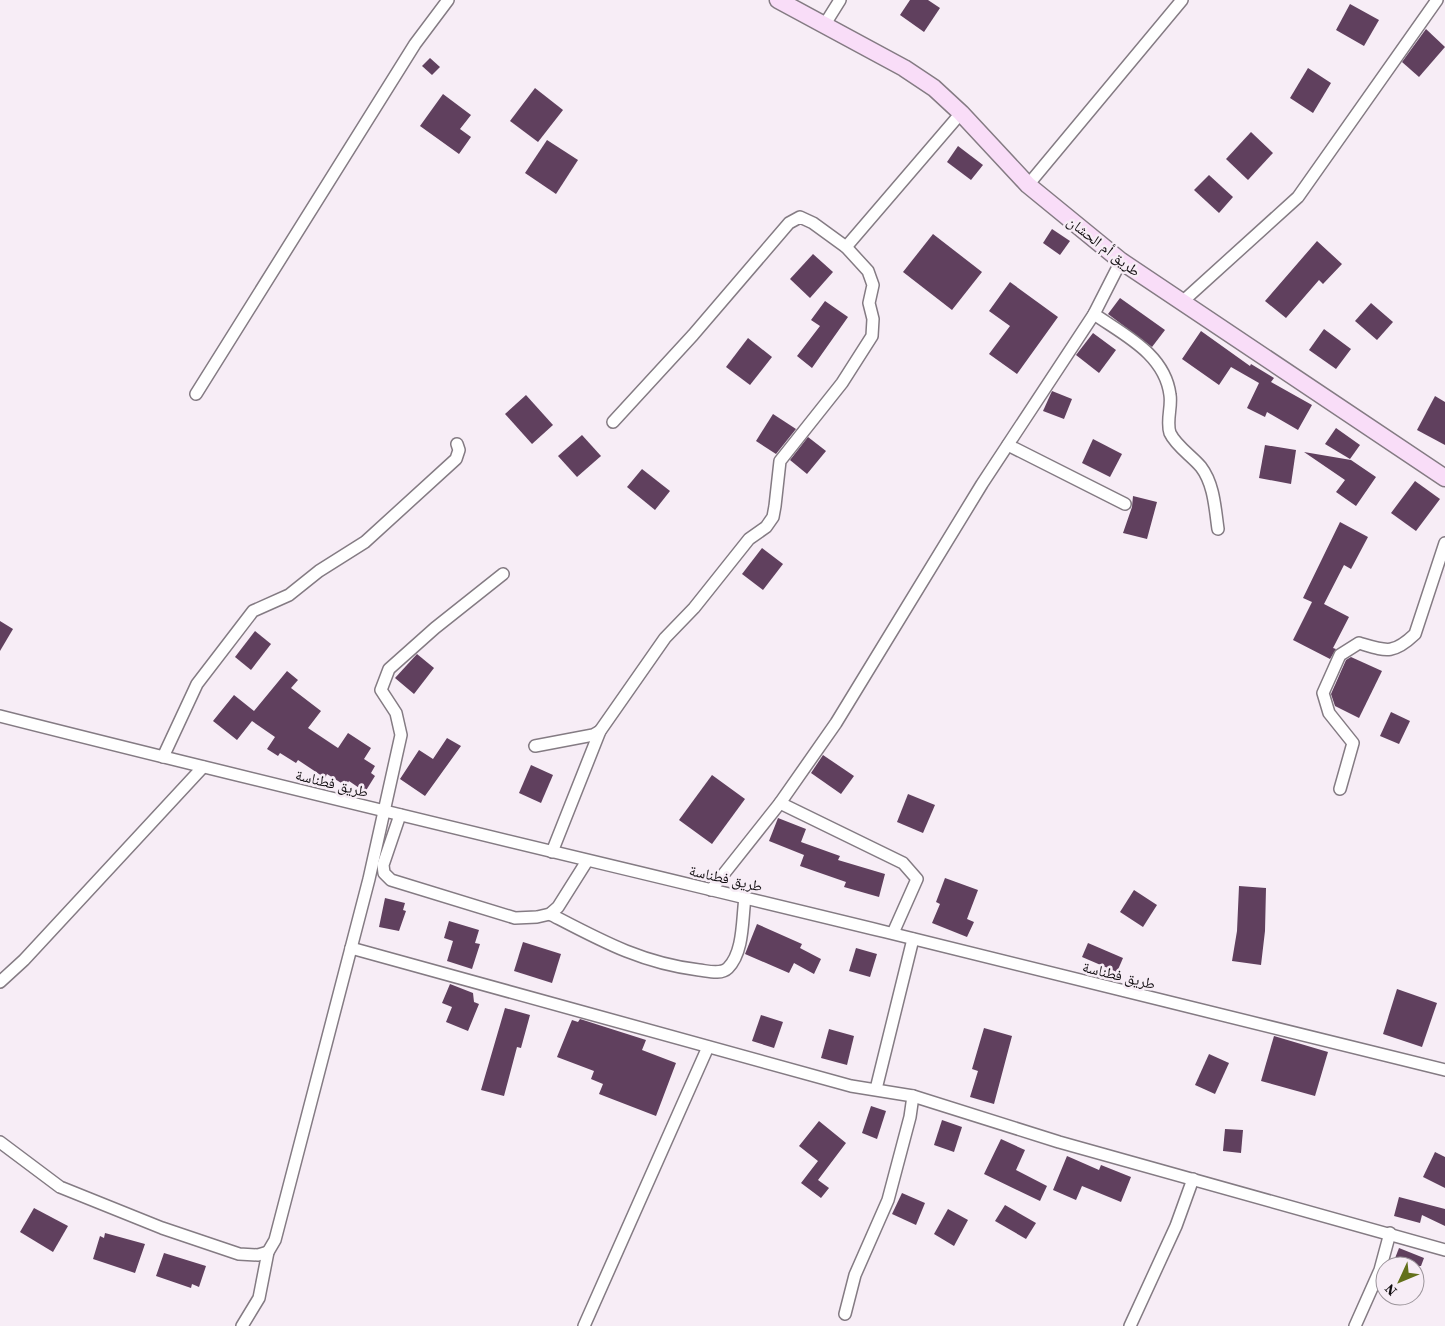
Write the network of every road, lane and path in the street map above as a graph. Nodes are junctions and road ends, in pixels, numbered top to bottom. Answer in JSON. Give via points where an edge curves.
{"nodes":[{"id":1,"x":448,"y":0,"type":"edge"},
{"id":2,"x":778,"y":0,"type":"edge"},
{"id":3,"x":840,"y":0,"type":"edge"},
{"id":4,"x":1182,"y":0,"type":"edge"},
{"id":5,"x":1437,"y":0,"type":"edge"},
{"id":6,"x":825,"y":24,"type":"junction"},
{"id":7,"x":961,"y":113,"type":"junction"},
{"id":8,"x":1028,"y":185,"type":"junction"},
{"id":9,"x":846,"y":247,"type":"junction"},
{"id":10,"x":1121,"y":261,"type":"junction"},
{"id":11,"x":1181,"y":303,"type":"junction"},
{"id":12,"x":1094,"y":314,"type":"junction"},
{"id":13,"x":196,"y":394,"type":"dead end"},
{"id":14,"x":613,"y":422,"type":"dead end"},
{"id":15,"x":457,"y":444,"type":"dead end"},
{"id":16,"x":1008,"y":445,"type":"junction"},
{"id":17,"x":1444,"y":475,"type":"edge"},
{"id":18,"x":1124,"y":504,"type":"dead end"},
{"id":19,"x":1218,"y":529,"type":"dead end"},
{"id":20,"x":1445,"y":543,"type":"edge"},
{"id":21,"x":503,"y":574,"type":"dead end"},
{"id":22,"x":0,"y":716,"type":"edge"},
{"id":23,"x":600,"y":731,"type":"junction"},
{"id":24,"x":535,"y":746,"type":"dead end"},
{"id":25,"x":163,"y":757,"type":"junction"},
{"id":26,"x":202,"y":767,"type":"junction"},
{"id":27,"x":1340,"y":789,"type":"dead end"},
{"id":28,"x":780,"y":803,"type":"junction"},
{"id":29,"x":384,"y":811,"type":"junction"},
{"id":30,"x":400,"y":815,"type":"junction"},
{"id":31,"x":552,"y":852,"type":"junction"},
{"id":32,"x":588,"y":861,"type":"junction"},
{"id":33,"x":711,"y":890,"type":"junction"},
{"id":34,"x":745,"y":898,"type":"junction"},
{"id":35,"x":550,"y":914,"type":"junction"},
{"id":36,"x":893,"y":933,"type":"junction"},
{"id":37,"x":913,"y":939,"type":"junction"},
{"id":38,"x":351,"y":948,"type":"junction"},
{"id":39,"x":0,"y":982,"type":"edge"},
{"id":40,"x":708,"y":1047,"type":"junction"},
{"id":41,"x":1445,"y":1070,"type":"edge"},
{"id":42,"x":876,"y":1088,"type":"junction"},
{"id":43,"x":913,"y":1096,"type":"junction"},
{"id":44,"x":0,"y":1142,"type":"edge"},
{"id":45,"x":1193,"y":1179,"type":"junction"},
{"id":46,"x":1390,"y":1233,"type":"junction"},
{"id":47,"x":1445,"y":1250,"type":"edge"},
{"id":48,"x":268,"y":1252,"type":"junction"},
{"id":49,"x":845,"y":1314,"type":"dead end"},
{"id":50,"x":242,"y":1326,"type":"edge"},
{"id":51,"x":584,"y":1326,"type":"edge"},
{"id":52,"x":1130,"y":1326,"type":"edge"},
{"id":53,"x":1354,"y":1326,"type":"edge"}],
"edges":[{"from":1,"to":13,"type":"street","via":[[415,44]]},
{"from":2,"to":6,"type":"street","name":"طريق أم الحشان"},
{"from":3,"to":6,"type":"street"},
{"from":4,"to":8,"type":"street"},
{"from":5,"to":11,"type":"street","via":[[1298,197]]},
{"from":6,"to":7,"type":"street","name":"طريق أم الحشان","via":[[904,68],[934,88]]},
{"from":7,"to":8,"type":"street","name":"طريق أم الحشان"},
{"from":7,"to":9,"type":"street"},
{"from":8,"to":10,"type":"street","name":"طريق أم الحشان"},
{"from":9,"to":14,"type":"street","via":[[800,217],[789,223]]},
{"from":9,"to":23,"type":"street","via":[[868,270],[873,285],[869,303],[872,336],[842,383],[780,461],[774,512],[766,527],[749,539],[666,638]]},
{"from":10,"to":11,"type":"street","name":"طريق أم الحشان"},
{"from":10,"to":12,"type":"street"},
{"from":11,"to":17,"type":"street","name":"طريق أم الحشان"},
{"from":12,"to":16,"type":"street"},
{"from":12,"to":19,"type":"street","via":[[1148,351],[1162,369],[1170,395],[1168,423],[1171,434],[1210,482]]},
{"from":15,"to":25,"type":"street","via":[[456,460],[364,542],[289,595],[253,611],[197,684]]},
{"from":16,"to":18,"type":"street"},
{"from":16,"to":28,"type":"street","via":[[836,723]]},
{"from":20,"to":27,"type":"street","via":[[1415,634],[1405,643],[1387,651],[1359,643],[1340,655],[1323,693],[1329,713],[1353,743]]},
{"from":21,"to":29,"type":"street","via":[[388,669],[381,690],[396,713],[401,735]]},
{"from":22,"to":25,"type":"street","name":"طريق فطناسة"},
{"from":23,"to":24,"type":"street"},
{"from":23,"to":31,"type":"street"},
{"from":25,"to":26,"type":"street","name":"طريق فطناسة"},
{"from":26,"to":29,"type":"street","name":"طريق فطناسة"},
{"from":26,"to":39,"type":"street"},
{"from":28,"to":33,"type":"street"},
{"from":28,"to":36,"type":"street","via":[[903,863],[913,872],[917,879]]},
{"from":29,"to":30,"type":"street","name":"طريق فطناسة"},
{"from":29,"to":38,"type":"street"},
{"from":30,"to":31,"type":"street","name":"طريق فطناسة"},
{"from":30,"to":35,"type":"street","via":[[383,865],[384,873],[391,880],[515,918]]},
{"from":31,"to":32,"type":"street","name":"طريق فطناسة"},
{"from":32,"to":33,"type":"street","name":"طريق فطناسة"},
{"from":32,"to":35,"type":"street"},
{"from":33,"to":34,"type":"street","name":"طريق فطناسة"},
{"from":34,"to":35,"type":"street","via":[[738,952],[728,968],[720,972],[671,966],[618,949]]},
{"from":34,"to":36,"type":"street","name":"طريق فطناسة"},
{"from":36,"to":37,"type":"street","name":"طريق فطناسة"},
{"from":37,"to":41,"type":"street","name":"طريق فطناسة"},
{"from":37,"to":42,"type":"street"},
{"from":38,"to":40,"type":"street"},
{"from":38,"to":48,"type":"street","via":[[275,1240]]},
{"from":40,"to":42,"type":"street","via":[[851,1086]]},
{"from":40,"to":51,"type":"street"},
{"from":42,"to":43,"type":"street"},
{"from":43,"to":45,"type":"street","via":[[1059,1142]]},
{"from":43,"to":49,"type":"street","via":[[888,1200],[855,1275]]},
{"from":44,"to":48,"type":"street","via":[[68,1191],[239,1254]]},
{"from":45,"to":46,"type":"street"},
{"from":45,"to":52,"type":"street","via":[[1176,1226]]},
{"from":46,"to":47,"type":"street"},
{"from":46,"to":53,"type":"street","via":[[1380,1270]]},
{"from":48,"to":50,"type":"street","via":[[259,1298]]}]}
